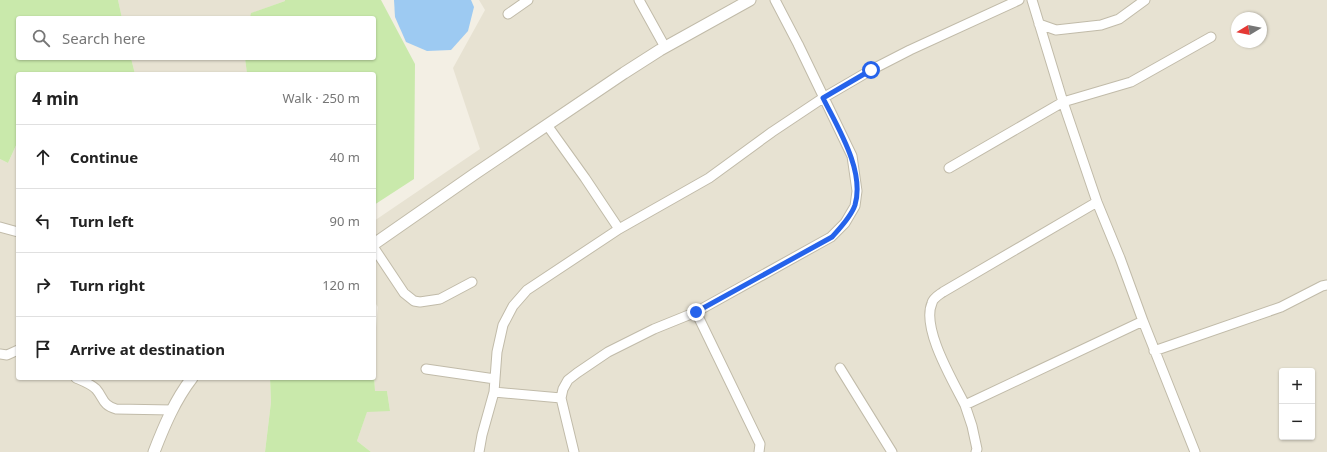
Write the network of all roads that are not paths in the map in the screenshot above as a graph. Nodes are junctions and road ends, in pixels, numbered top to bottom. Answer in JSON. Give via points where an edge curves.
{"nodes":[{"id":1,"x":528,"y":0,"type":"edge"},
{"id":2,"x":639,"y":0,"type":"edge"},
{"id":3,"x":750,"y":0,"type":"edge"},
{"id":4,"x":775,"y":0,"type":"edge"},
{"id":5,"x":1019,"y":0,"type":"edge"},
{"id":6,"x":1032,"y":0,"type":"edge"},
{"id":7,"x":1144,"y":0,"type":"edge"},
{"id":8,"x":508,"y":14,"type":"dead end"},
{"id":9,"x":1039,"y":24,"type":"junction"},
{"id":10,"x":1211,"y":37,"type":"dead end"},
{"id":11,"x":665,"y":47,"type":"junction"},
{"id":12,"x":823,"y":98,"type":"junction"},
{"id":13,"x":1063,"y":102,"type":"junction"},
{"id":14,"x":547,"y":125,"type":"junction"},
{"id":15,"x":949,"y":168,"type":"dead end"},
{"id":16,"x":1097,"y":202,"type":"junction"},
{"id":17,"x":0,"y":227,"type":"edge"},
{"id":18,"x":619,"y":229,"type":"junction"},
{"id":19,"x":16,"y":231,"type":"edge"},
{"id":20,"x":376,"y":243,"type":"edge"},
{"id":21,"x":376,"y":251,"type":"edge"},
{"id":22,"x":472,"y":282,"type":"dead end"},
{"id":23,"x":1327,"y":285,"type":"edge"},
{"id":24,"x":696,"y":312,"type":"junction"},
{"id":25,"x":1143,"y":321,"type":"junction"},
{"id":26,"x":16,"y":351,"type":"edge"},
{"id":27,"x":1154,"y":351,"type":"junction"},
{"id":28,"x":0,"y":354,"type":"edge"},
{"id":29,"x":426,"y":368,"type":"dead end"},
{"id":30,"x":840,"y":368,"type":"dead end"},
{"id":31,"x":495,"y":379,"type":"junction"},
{"id":32,"x":80,"y":380,"type":"edge"},
{"id":33,"x":191,"y":380,"type":"edge"},
{"id":34,"x":494,"y":392,"type":"junction"},
{"id":35,"x":561,"y":398,"type":"junction"},
{"id":36,"x":965,"y":404,"type":"junction"},
{"id":37,"x":172,"y":410,"type":"junction"},
{"id":38,"x":977,"y":451,"type":"edge"},
{"id":39,"x":154,"y":452,"type":"edge"},
{"id":40,"x":479,"y":452,"type":"edge"},
{"id":41,"x":574,"y":452,"type":"edge"},
{"id":42,"x":759,"y":452,"type":"edge"},
{"id":43,"x":892,"y":452,"type":"edge"},
{"id":44,"x":1195,"y":452,"type":"edge"}],
"edges":[{"from":1,"to":8,"type":"street"},
{"from":2,"to":11,"type":"street"},
{"from":3,"to":11,"type":"street"},
{"from":4,"to":12,"type":"street"},
{"from":5,"to":12,"type":"street","via":[[910,50]]},
{"from":6,"to":9,"type":"street"},
{"from":7,"to":9,"type":"street","via":[[1119,19],[1100,25],[1056,30]]},
{"from":9,"to":13,"type":"street"},
{"from":10,"to":13,"type":"street","via":[[1131,82]]},
{"from":11,"to":14,"type":"street"},
{"from":12,"to":18,"type":"street","via":[[709,178]]},
{"from":12,"to":24,"type":"street","via":[[852,156],[857,191],[855,206],[845,223],[832,237]]},
{"from":13,"to":15,"type":"street"},
{"from":13,"to":16,"type":"street"},
{"from":14,"to":18,"type":"street"},
{"from":14,"to":20,"type":"street"},
{"from":16,"to":25,"type":"street"},
{"from":16,"to":36,"type":"street","via":[[943,292],[932,301],[930,322],[938,347]]},
{"from":17,"to":19,"type":"street"},
{"from":18,"to":31,"type":"street","via":[[527,290],[513,306],[503,325]]},
{"from":21,"to":22,"type":"street","via":[[404,293],[414,301],[440,299]]},
{"from":23,"to":27,"type":"street","via":[[1281,307]]},
{"from":24,"to":35,"type":"street","via":[[608,352],[568,380]]},
{"from":24,"to":42,"type":"street","via":[[760,444]]},
{"from":25,"to":27,"type":"street"},
{"from":25,"to":36,"type":"street"},
{"from":26,"to":28,"type":"street","via":[[7,355]]},
{"from":27,"to":44,"type":"street"},
{"from":29,"to":31,"type":"street"},
{"from":30,"to":43,"type":"street"},
{"from":31,"to":34,"type":"street"},
{"from":32,"to":37,"type":"street","via":[[93,386],[109,407]]},
{"from":33,"to":37,"type":"street"},
{"from":34,"to":35,"type":"street"},
{"from":34,"to":40,"type":"street"},
{"from":35,"to":41,"type":"street"},
{"from":36,"to":38,"type":"street"},
{"from":37,"to":39,"type":"street"}]}
